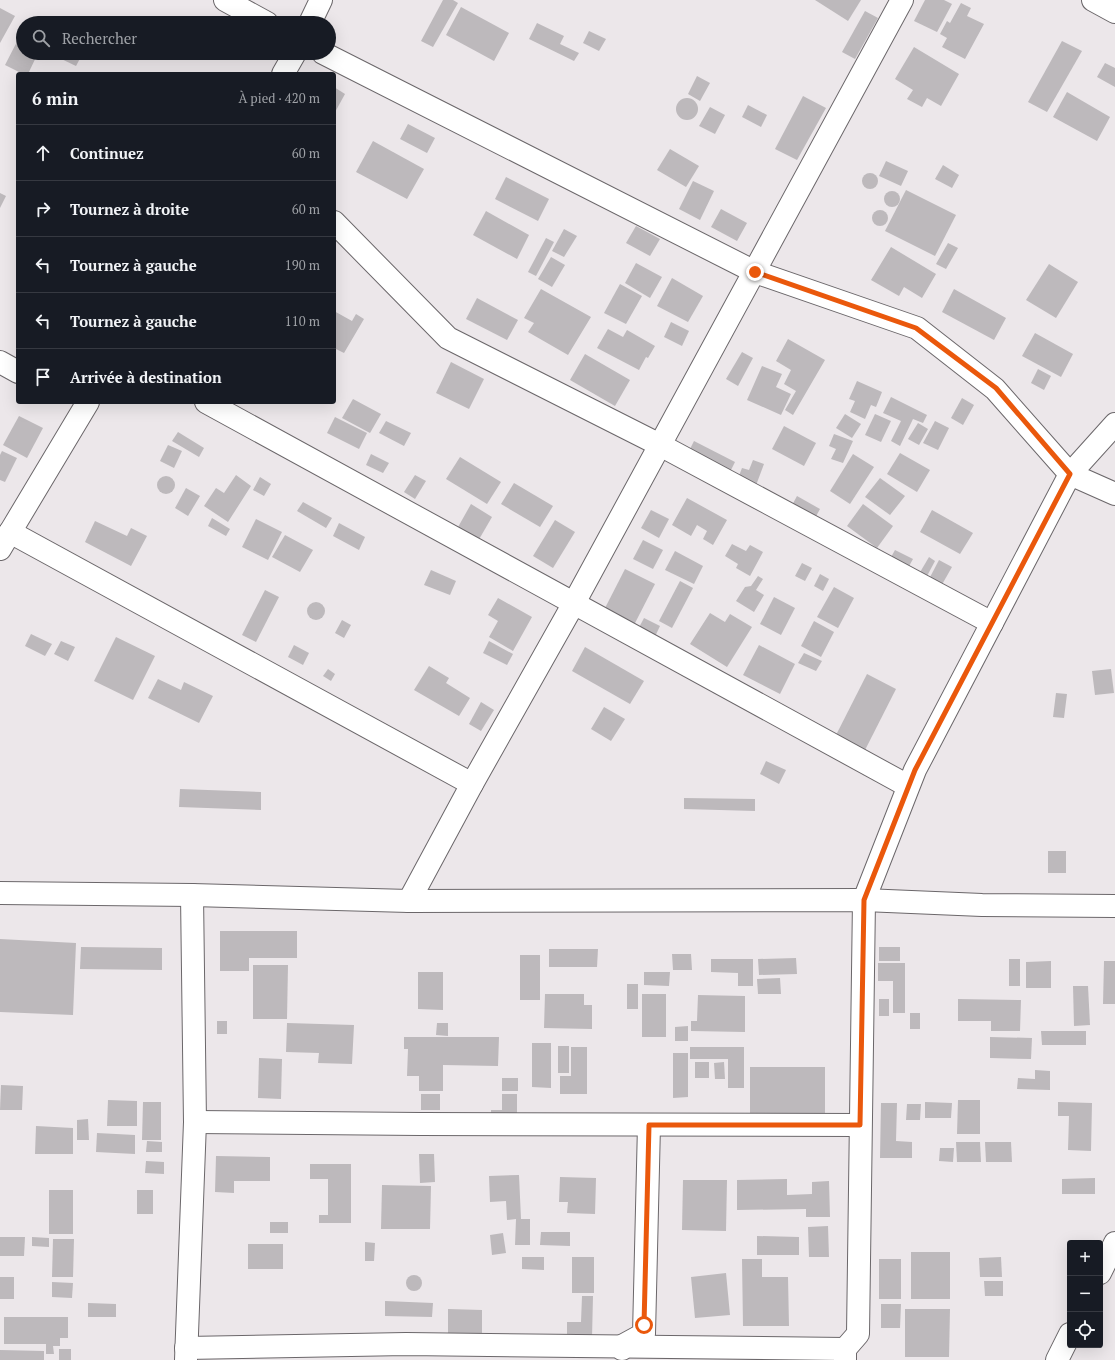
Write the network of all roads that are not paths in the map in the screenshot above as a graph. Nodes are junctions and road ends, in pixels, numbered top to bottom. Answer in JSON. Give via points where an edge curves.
{"nodes":[{"id":1,"x":225,"y":0,"type":"edge"},
{"id":2,"x":321,"y":0,"type":"edge"},
{"id":3,"x":902,"y":0,"type":"edge"},
{"id":4,"x":1093,"y":0,"type":"edge"},
{"id":5,"x":1115,"y":12,"type":"edge"},
{"id":6,"x":254,"y":16,"type":"edge"},
{"id":7,"x":313,"y":16,"type":"edge"},
{"id":8,"x":291,"y":60,"type":"edge"},
{"id":9,"x":336,"y":60,"type":"edge"},
{"id":10,"x":284,"y":72,"type":"edge"},
{"id":11,"x":336,"y":224,"type":"edge"},
{"id":12,"x":755,"y":272,"type":"junction"},
{"id":13,"x":0,"y":362,"type":"edge"},
{"id":14,"x":16,"y":371,"type":"edge"},
{"id":15,"x":83,"y":404,"type":"edge"},
{"id":16,"x":210,"y":404,"type":"edge"},
{"id":17,"x":1115,"y":424,"type":"edge"},
{"id":18,"x":660,"y":445,"type":"junction"},
{"id":19,"x":1070,"y":474,"type":"junction"},
{"id":20,"x":1115,"y":494,"type":"edge"},
{"id":21,"x":5,"y":541,"type":"edge"},
{"id":22,"x":574,"y":603,"type":"junction"},
{"id":23,"x":992,"y":623,"type":"junction"},
{"id":24,"x":472,"y":784,"type":"junction"},
{"id":25,"x":908,"y":786,"type":"junction"},
{"id":26,"x":0,"y":893,"type":"edge"},
{"id":27,"x":192,"y":896,"type":"junction"},
{"id":28,"x":864,"y":900,"type":"junction"},
{"id":29,"x":409,"y":901,"type":"junction"},
{"id":30,"x":1115,"y":906,"type":"edge"},
{"id":31,"x":195,"y":1122,"type":"junction"},
{"id":32,"x":649,"y":1125,"type":"junction"},
{"id":33,"x":860,"y":1125,"type":"junction"},
{"id":34,"x":1115,"y":1243,"type":"edge"},
{"id":35,"x":1103,"y":1267,"type":"edge"},
{"id":36,"x":1067,"y":1340,"type":"edge"},
{"id":37,"x":406,"y":1352,"type":"edge"},
{"id":38,"x":622,"y":1353,"type":"edge"},
{"id":39,"x":186,"y":1354,"type":"edge"},
{"id":40,"x":845,"y":1355,"type":"edge"},
{"id":41,"x":1057,"y":1360,"type":"edge"}],
"edges":[{"from":1,"to":6,"type":"street"},
{"from":2,"to":7,"type":"street"},
{"from":3,"to":12,"type":"street"},
{"from":4,"to":5,"type":"street"},
{"from":8,"to":10,"type":"street"},
{"from":9,"to":12,"type":"street"},
{"from":11,"to":18,"type":"street","via":[[448,338]]},
{"from":12,"to":18,"type":"street"},
{"from":12,"to":19,"type":"street","via":[[916,328],[996,388]]},
{"from":13,"to":14,"type":"street"},
{"from":15,"to":21,"type":"street"},
{"from":16,"to":22,"type":"street"},
{"from":17,"to":19,"type":"street"},
{"from":18,"to":22,"type":"street"},
{"from":18,"to":23,"type":"street"},
{"from":19,"to":20,"type":"street"},
{"from":19,"to":23,"type":"street"},
{"from":21,"to":24,"type":"street"},
{"from":22,"to":24,"type":"street"},
{"from":22,"to":25,"type":"street"},
{"from":23,"to":25,"type":"street"},
{"from":24,"to":29,"type":"street"},
{"from":25,"to":28,"type":"street"},
{"from":26,"to":27,"type":"street"},
{"from":27,"to":29,"type":"street"},
{"from":27,"to":31,"type":"street"},
{"from":28,"to":29,"type":"street"},
{"from":28,"to":30,"type":"street","via":[[982,905]]},
{"from":28,"to":33,"type":"street"},
{"from":31,"to":32,"type":"street"},
{"from":31,"to":39,"type":"street"},
{"from":32,"to":33,"type":"street"},
{"from":32,"to":38,"type":"street","via":[[644,1334]]},
{"from":33,"to":40,"type":"street","via":[[858,1334]]},
{"from":34,"to":35,"type":"street"},
{"from":36,"to":41,"type":"street"},
{"from":37,"to":38,"type":"street"},
{"from":37,"to":39,"type":"street"},
{"from":38,"to":40,"type":"street"}]}
